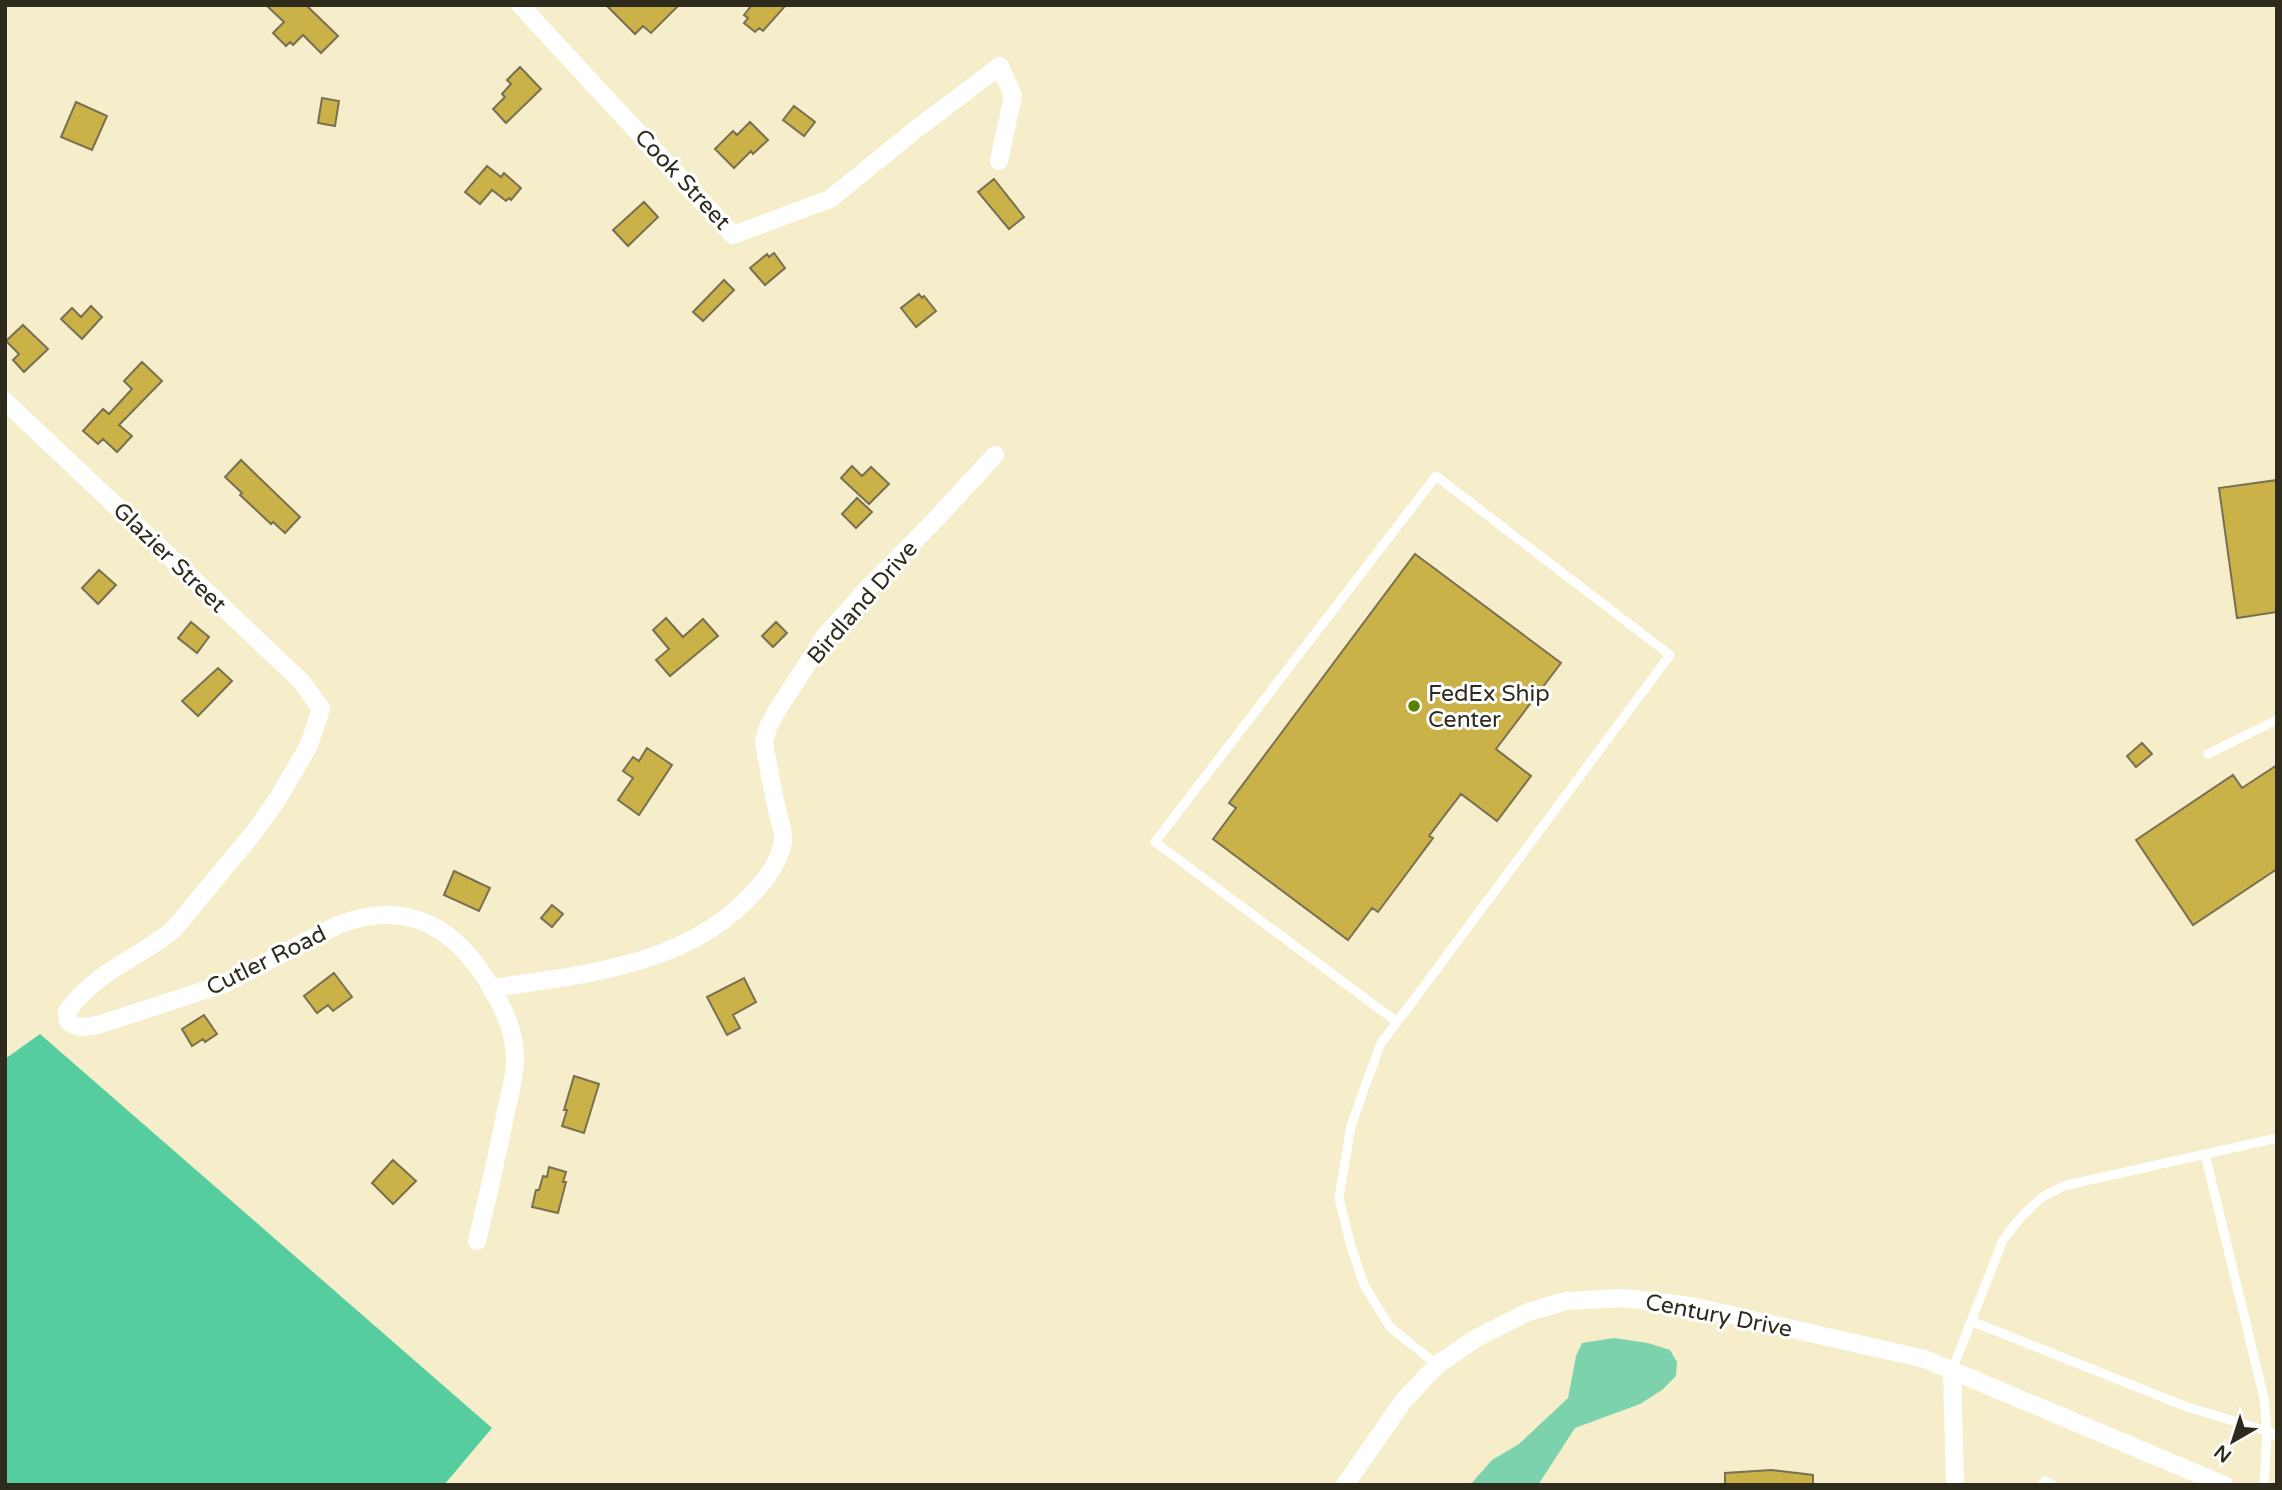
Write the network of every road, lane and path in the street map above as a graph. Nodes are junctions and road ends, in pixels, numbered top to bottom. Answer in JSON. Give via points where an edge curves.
{"nodes":[{"id":1,"x":520,"y":5,"type":"edge"},
{"id":2,"x":999,"y":161,"type":"dead end"},
{"id":3,"x":5,"y":401,"type":"edge"},
{"id":4,"x":995,"y":455,"type":"dead end"},
{"id":5,"x":2277,"y":720,"type":"edge"},
{"id":6,"x":317,"y":722,"type":"joint"},
{"id":7,"x":2208,"y":754,"type":"dead end"},
{"id":8,"x":492,"y":988,"type":"junction"},
{"id":9,"x":1396,"y":1022,"type":"junction"},
{"id":10,"x":2277,"y":1138,"type":"edge"},
{"id":11,"x":2205,"y":1154,"type":"junction"},
{"id":12,"x":477,"y":1241,"type":"dead end"},
{"id":13,"x":1971,"y":1321,"type":"junction"},
{"id":14,"x":1437,"y":1365,"type":"junction"},
{"id":15,"x":1952,"y":1370,"type":"junction"},
{"id":16,"x":2272,"y":1433,"type":"edge"},
{"id":17,"x":1345,"y":1485,"type":"edge"},
{"id":18,"x":1955,"y":1485,"type":"edge"},
{"id":19,"x":2042,"y":1485,"type":"edge"},
{"id":20,"x":2053,"y":1485,"type":"edge"},
{"id":21,"x":2224,"y":1485,"type":"edge"},
{"id":22,"x":2264,"y":1485,"type":"edge"}],
"edges":[{"from":1,"to":2,"type":"street","name":"Cook Street","via":[[733,234],[830,199],[1000,66],[1013,96]]},
{"from":3,"to":6,"type":"street","name":"Glazier Street","via":[[302,682],[321,709]]},
{"from":4,"to":8,"type":"street","name":"Birdland Drive","via":[[826,635],[776,712],[764,742],[783,839],[778,860],[741,907],[695,939],[650,958]]},
{"from":5,"to":7,"type":"lane"},
{"from":6,"to":8,"type":"street","name":"Cutler Road","via":[[279,797],[181,920],[161,940],[88,988],[67,1012],[68,1021],[83,1028],[101,1024],[224,984],[338,925],[377,914],[413,918],[437,927],[475,961]]},
{"from":8,"to":12,"type":"street","name":"Cutler Road","via":[[508,1020],[515,1059]]},
{"from":9,"to":9,"type":"lane","via":[[1670,654],[1436,476],[1155,842]]},
{"from":9,"to":14,"type":"lane","via":[[1381,1042],[1351,1126],[1339,1198],[1364,1285],[1390,1327]]},
{"from":10,"to":11,"type":"lane"},
{"from":11,"to":13,"type":"lane","via":[[2063,1186],[2041,1198],[2003,1240]]},
{"from":11,"to":16,"type":"lane"},
{"from":13,"to":15,"type":"lane"},
{"from":13,"to":16,"type":"lane","via":[[2187,1407]]},
{"from":14,"to":15,"type":"street","name":"Century Drive","via":[[1528,1312],[1566,1301],[1624,1298],[1691,1306],[1926,1359]]},
{"from":14,"to":17,"type":"street","name":"Century Drive","via":[[1404,1400]]},
{"from":15,"to":18,"type":"street"},
{"from":15,"to":21,"type":"street","name":"Century Drive"},
{"from":16,"to":22,"type":"lane"},
{"from":19,"to":20,"type":"lane","via":[[2045,1481]]}]}
